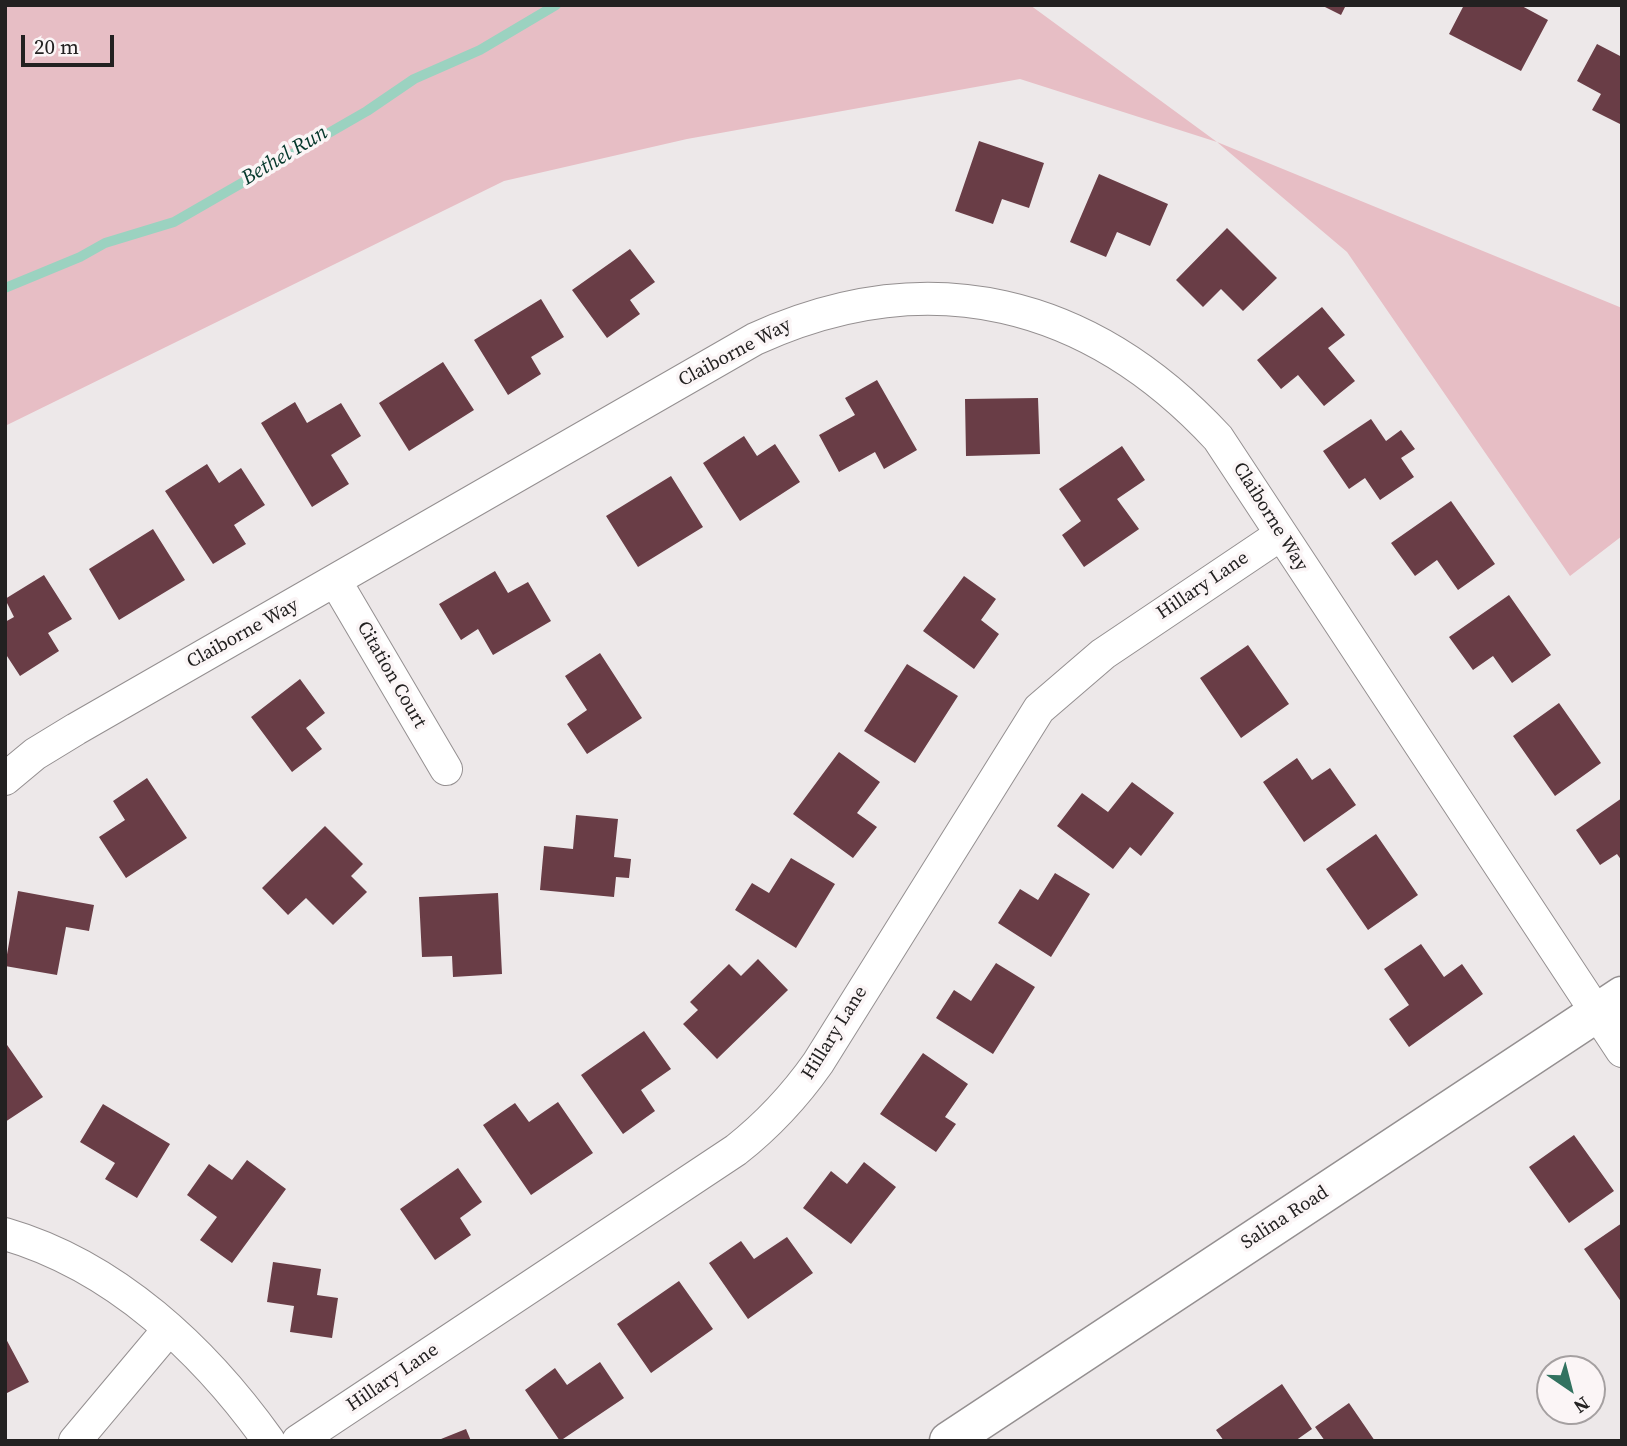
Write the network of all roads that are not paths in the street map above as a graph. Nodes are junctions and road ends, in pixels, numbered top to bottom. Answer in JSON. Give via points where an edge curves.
{"nodes":[{"id":1,"x":1280,"y":534,"type":"junction"},
{"id":2,"x":336,"y":582,"type":"junction"},
{"id":3,"x":446,"y":769,"type":"dead end"},
{"id":4,"x":5,"y":779,"type":"edge"},
{"id":5,"x":1609,"y":1004,"type":"edge"},
{"id":6,"x":1622,"y":1051,"type":"edge"},
{"id":7,"x":5,"y":1234,"type":"edge"},
{"id":8,"x":170,"y":1329,"type":"junction"},
{"id":9,"x":75,"y":1441,"type":"edge"},
{"id":10,"x":269,"y":1441,"type":"edge"},
{"id":11,"x":298,"y":1441,"type":"edge"},
{"id":12,"x":949,"y":1441,"type":"edge"}],
"edges":[{"from":1,"to":2,"type":"street","name":"Claiborne Way","via":[[1218,438],[1171,391],[1134,363],[1098,342],[1026,312],[984,303],[924,299],[843,306],[755,339]]},
{"from":1,"to":5,"type":"street","name":"Claiborne Way"},
{"from":1,"to":11,"type":"street","name":"Hillary Lane","via":[[1103,654],[1039,709],[818,1063],[770,1123]]},
{"from":2,"to":3,"type":"street","name":"Citation Court"},
{"from":2,"to":4,"type":"street","name":"Claiborne Way","via":[[76,729]]},
{"from":5,"to":6,"type":"street","name":"Claiborne Way"},
{"from":5,"to":12,"type":"street","name":"Salina Road"},
{"from":7,"to":8,"type":"street","via":[[93,1274]]},
{"from":8,"to":9,"type":"street"},
{"from":8,"to":10,"type":"street","via":[[225,1382]]}]}
